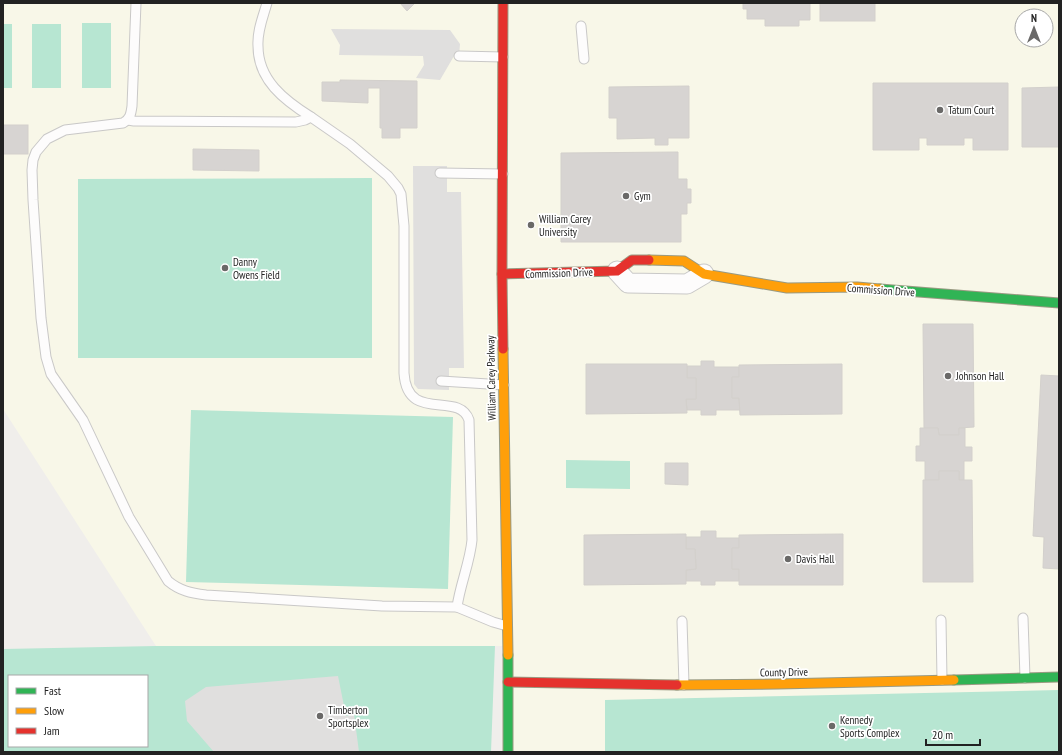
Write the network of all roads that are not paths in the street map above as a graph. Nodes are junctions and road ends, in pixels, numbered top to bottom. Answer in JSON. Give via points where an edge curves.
{"nodes":[{"id":1,"x":136,"y":3,"type":"edge"},
{"id":2,"x":267,"y":3,"type":"edge"},
{"id":3,"x":503,"y":3,"type":"edge"},
{"id":4,"x":581,"y":26,"type":"dead end"},
{"id":5,"x":459,"y":56,"type":"dead end"},
{"id":6,"x":503,"y":57,"type":"junction"},
{"id":7,"x":584,"y":59,"type":"dead end"},
{"id":8,"x":311,"y":117,"type":"junction"},
{"id":9,"x":128,"y":120,"type":"junction"},
{"id":10,"x":440,"y":173,"type":"dead end"},
{"id":11,"x":503,"y":174,"type":"junction"},
{"id":12,"x":617,"y":271,"type":"joint"},
{"id":13,"x":502,"y":274,"type":"junction"},
{"id":14,"x":704,"y":274,"type":"joint"},
{"id":15,"x":1059,"y":303,"type":"edge"},
{"id":16,"x":441,"y":381,"type":"dead end"},
{"id":17,"x":504,"y":385,"type":"junction"},
{"id":18,"x":457,"y":607,"type":"junction"},
{"id":19,"x":1023,"y":618,"type":"dead end"},
{"id":20,"x":941,"y":620,"type":"dead end"},
{"id":21,"x":682,"y":621,"type":"dead end"},
{"id":22,"x":507,"y":626,"type":"junction"},
{"id":23,"x":1059,"y":677,"type":"edge"},
{"id":24,"x":1025,"y":678,"type":"junction"},
{"id":25,"x":942,"y":680,"type":"junction"},
{"id":26,"x":508,"y":682,"type":"junction"},
{"id":27,"x":684,"y":685,"type":"junction"},
{"id":28,"x":508,"y":752,"type":"edge"}],
"edges":[{"from":1,"to":9,"type":"lane","via":[[132,106]]},
{"from":2,"to":8,"type":"lane","via":[[258,37],[261,65],[272,87]]},
{"from":3,"to":6,"type":"street","name":"William Carey Parkway"},
{"from":4,"to":7,"type":"lane"},
{"from":5,"to":6,"type":"lane"},
{"from":6,"to":11,"type":"street","name":"William Carey Parkway"},
{"from":8,"to":9,"type":"lane","via":[[296,122]]},
{"from":8,"to":18,"type":"lane","via":[[350,144],[388,176],[398,188],[401,194],[404,226],[406,386],[417,400],[431,405],[460,408],[469,420],[472,540]]},
{"from":9,"to":18,"type":"lane","via":[[123,123],[66,130],[47,139],[36,152],[32,170],[41,318],[51,374],[83,420],[130,517],[168,581],[186,592],[206,595],[382,606]]},
{"from":10,"to":11,"type":"lane"},
{"from":11,"to":13,"type":"street","name":"William Carey Parkway"},
{"from":12,"to":13,"type":"street","name":"Commission Drive"},
{"from":12,"to":14,"type":"street","name":"Commission Drive","via":[[628,283],[687,284]]},
{"from":13,"to":17,"type":"street","name":"William Carey Parkway"},
{"from":14,"to":15,"type":"street","name":"Commission Drive","via":[[787,288],[857,287]]},
{"from":16,"to":17,"type":"lane"},
{"from":17,"to":22,"type":"street","name":"William Carey Parkway"},
{"from":18,"to":22,"type":"lane"},
{"from":19,"to":24,"type":"lane"},
{"from":20,"to":25,"type":"lane"},
{"from":21,"to":27,"type":"lane"},
{"from":22,"to":26,"type":"street","name":"William Carey Parkway"},
{"from":23,"to":24,"type":"street","name":"County Drive"},
{"from":24,"to":25,"type":"street","name":"County Drive"},
{"from":25,"to":27,"type":"street","name":"County Drive"},
{"from":26,"to":27,"type":"street","name":"County Drive"},
{"from":26,"to":28,"type":"street","name":"William Carey Parkway"}]}
